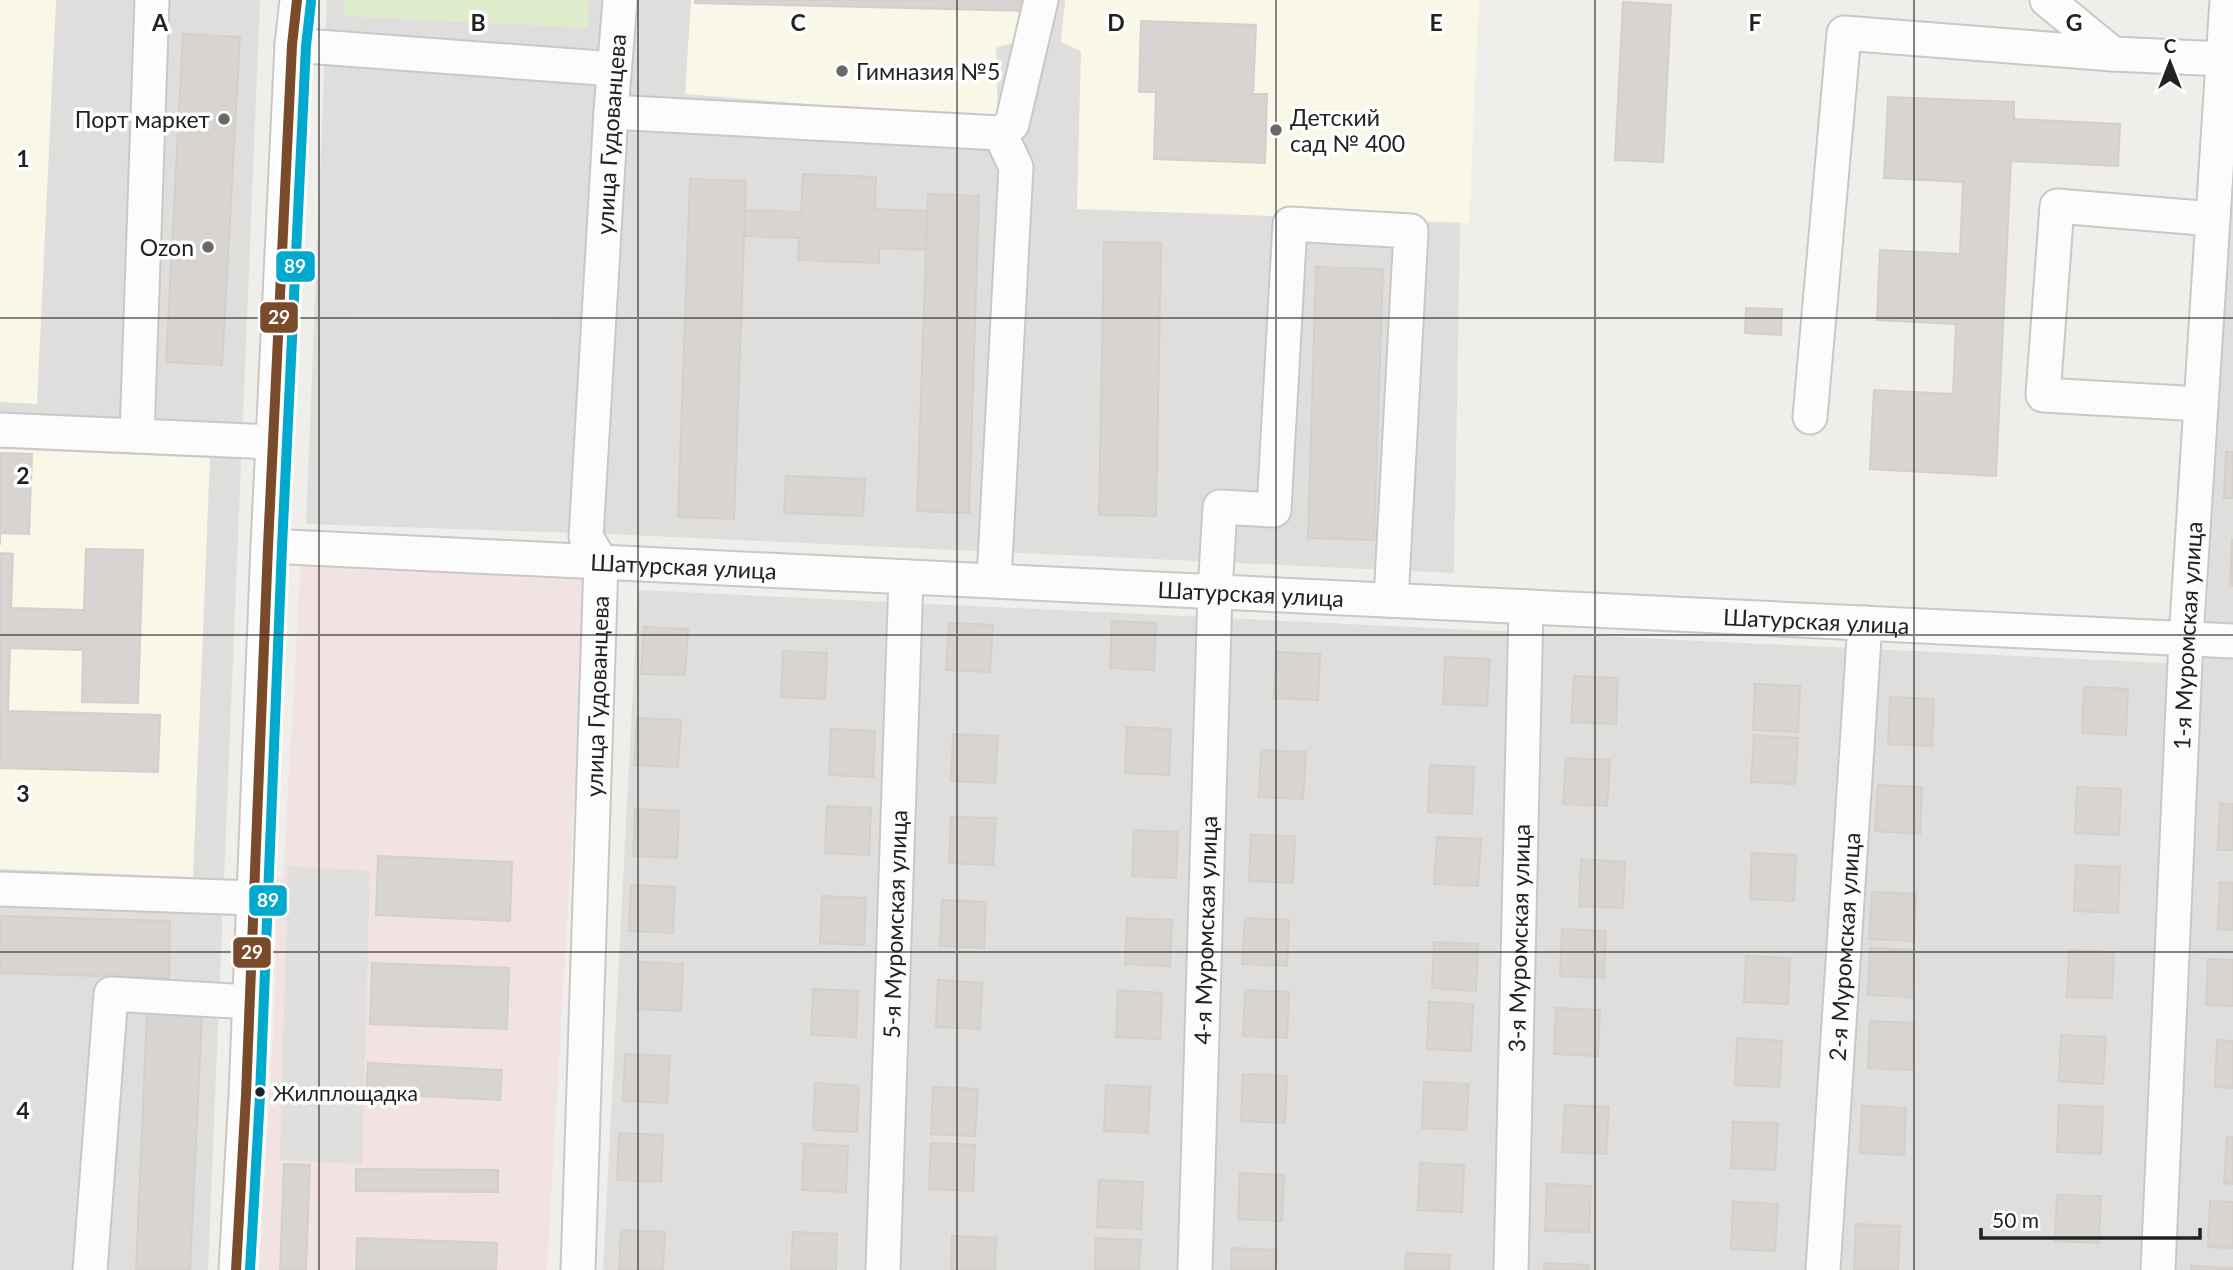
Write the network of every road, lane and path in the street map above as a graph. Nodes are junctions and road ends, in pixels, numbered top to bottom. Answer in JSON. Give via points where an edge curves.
{"nodes":[{"id":1,"x":152,"y":0,"type":"edge"},
{"id":2,"x":297,"y":0,"type":"edge"},
{"id":3,"x":620,"y":0,"type":"edge"},
{"id":4,"x":1041,"y":0,"type":"edge"},
{"id":5,"x":2047,"y":0,"type":"edge"},
{"id":6,"x":2227,"y":0,"type":"edge"},
{"id":7,"x":292,"y":45,"type":"junction"},
{"id":8,"x":2113,"y":54,"type":"junction"},
{"id":9,"x":2223,"y":59,"type":"junction"},
{"id":10,"x":614,"y":69,"type":"junction"},
{"id":11,"x":611,"y":112,"type":"junction"},
{"id":12,"x":1000,"y":133,"type":"junction"},
{"id":13,"x":2213,"y":219,"type":"junction"},
{"id":14,"x":2201,"y":404,"type":"junction"},
{"id":15,"x":1810,"y":417,"type":"dead end"},
{"id":16,"x":0,"y":430,"type":"edge"},
{"id":17,"x":137,"y":436,"type":"junction"},
{"id":18,"x":274,"y":442,"type":"junction"},
{"id":19,"x":268,"y":546,"type":"junction"},
{"id":20,"x":601,"y":562,"type":"junction"},
{"id":21,"x":906,"y":577,"type":"junction"},
{"id":22,"x":994,"y":580,"type":"junction"},
{"id":23,"x":1215,"y":592,"type":"junction"},
{"id":24,"x":1391,"y":600,"type":"junction"},
{"id":25,"x":1526,"y":607,"type":"junction"},
{"id":26,"x":1865,"y":624,"type":"junction"},
{"id":27,"x":2186,"y":639,"type":"junction"},
{"id":28,"x":2233,"y":641,"type":"edge"},
{"id":29,"x":0,"y":889,"type":"edge"},
{"id":30,"x":254,"y":898,"type":"junction"},
{"id":31,"x":250,"y":1002,"type":"junction"},
{"id":32,"x":90,"y":1270,"type":"edge"},
{"id":33,"x":236,"y":1270,"type":"edge"},
{"id":34,"x":578,"y":1270,"type":"edge"},
{"id":35,"x":883,"y":1270,"type":"edge"},
{"id":36,"x":1195,"y":1270,"type":"edge"},
{"id":37,"x":1511,"y":1270,"type":"edge"},
{"id":38,"x":1823,"y":1270,"type":"edge"},
{"id":39,"x":2158,"y":1270,"type":"edge"}],
"edges":[{"from":1,"to":17,"type":"street"},
{"from":2,"to":7,"type":"street"},
{"from":3,"to":10,"type":"street","name":"улица Гудованцева"},
{"from":4,"to":12,"type":"street","via":[[1012,124]]},
{"from":5,"to":8,"type":"street"},
{"from":6,"to":9,"type":"street","name":"1-я Муромская улица"},
{"from":7,"to":10,"type":"street"},
{"from":7,"to":18,"type":"street"},
{"from":8,"to":9,"type":"street"},
{"from":8,"to":15,"type":"street","via":[[1844,33]]},
{"from":9,"to":13,"type":"street","name":"1-я Муромская улица"},
{"from":10,"to":11,"type":"street","name":"улица Гудованцева"},
{"from":11,"to":12,"type":"street"},
{"from":11,"to":20,"type":"street","name":"улица Гудованцева","via":[[586,537]]},
{"from":12,"to":22,"type":"street","via":[[1016,167]]},
{"from":13,"to":14,"type":"street","name":"1-я Муромская улица"},
{"from":13,"to":14,"type":"street","via":[[2057,206],[2043,395]]},
{"from":14,"to":27,"type":"street","name":"1-я Муромская улица"},
{"from":16,"to":17,"type":"street"},
{"from":17,"to":18,"type":"street"},
{"from":18,"to":19,"type":"street"},
{"from":19,"to":20,"type":"street","name":"Шатурская улица"},
{"from":19,"to":30,"type":"street"},
{"from":20,"to":21,"type":"street","name":"Шатурская улица"},
{"from":20,"to":34,"type":"street","name":"улица Гудованцева"},
{"from":21,"to":22,"type":"street","name":"Шатурская улица"},
{"from":21,"to":35,"type":"street","name":"5-я Муромская улица"},
{"from":22,"to":23,"type":"street","name":"Шатурская улица"},
{"from":23,"to":24,"type":"street","name":"Шатурская улица"},
{"from":23,"to":24,"type":"street","name":"4-я Муромская улица","via":[[1220,507],[1273,510],[1290,224],[1411,231]]},
{"from":23,"to":36,"type":"street","name":"4-я Муромская улица"},
{"from":24,"to":25,"type":"street","name":"Шатурская улица"},
{"from":25,"to":26,"type":"street","name":"Шатурская улица"},
{"from":25,"to":37,"type":"street","name":"3-я Муромская улица"},
{"from":26,"to":27,"type":"street","name":"Шатурская улица"},
{"from":26,"to":38,"type":"street","name":"2-я Муромская улица"},
{"from":27,"to":28,"type":"street","name":"Шатурская улица"},
{"from":27,"to":39,"type":"street","name":"1-я Муромская улица"},
{"from":29,"to":30,"type":"street"},
{"from":30,"to":31,"type":"street"},
{"from":31,"to":32,"type":"street","via":[[111,994]]},
{"from":31,"to":33,"type":"street"}]}
